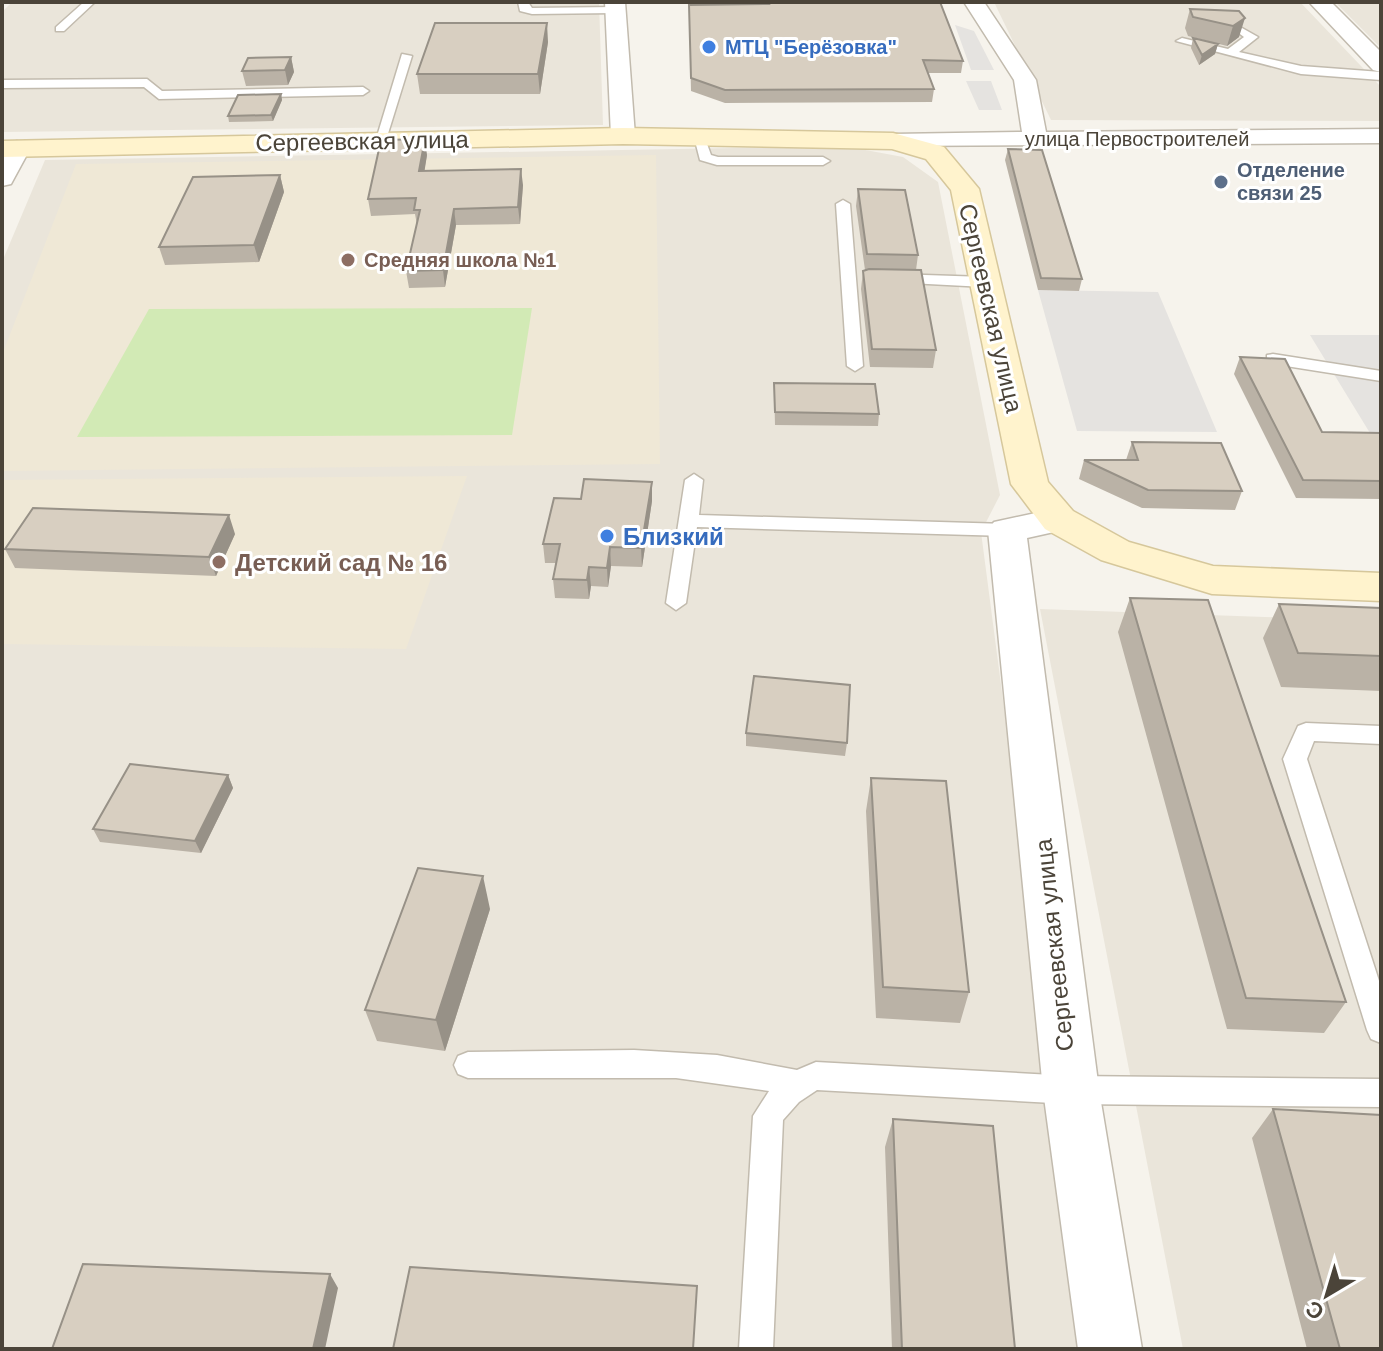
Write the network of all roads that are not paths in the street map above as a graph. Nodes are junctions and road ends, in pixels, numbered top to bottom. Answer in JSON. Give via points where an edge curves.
{"nodes":[{"id":1,"x":90,"y":2,"type":"edge"},
{"id":2,"x":523,"y":2,"type":"edge"},
{"id":3,"x":974,"y":2,"type":"edge"},
{"id":4,"x":1319,"y":2,"type":"edge"},
{"id":5,"x":615,"y":6,"type":"edge"},
{"id":6,"x":60,"y":29,"type":"dead end"},
{"id":7,"x":1242,"y":31,"type":"edge"},
{"id":8,"x":1182,"y":41,"type":"dead end"},
{"id":9,"x":1230,"y":53,"type":"junction"},
{"id":10,"x":406,"y":56,"type":"dead end"},
{"id":11,"x":1381,"y":65,"type":"edge"},
{"id":12,"x":1381,"y":76,"type":"edge"},
{"id":13,"x":2,"y":84,"type":"edge"},
{"id":14,"x":363,"y":91,"type":"dead end"},
{"id":15,"x":623,"y":136,"type":"junction"},
{"id":16,"x":698,"y":136,"type":"junction"},
{"id":17,"x":1381,"y":136,"type":"edge"},
{"id":18,"x":1035,"y":139,"type":"junction"},
{"id":19,"x":380,"y":140,"type":"junction"},
{"id":20,"x":893,"y":141,"type":"junction"},
{"id":21,"x":10,"y":149,"type":"edge"},
{"id":22,"x":823,"y":161,"type":"dead end"},
{"id":23,"x":2,"y":178,"type":"edge"},
{"id":24,"x":843,"y":204,"type":"dead end"},
{"id":25,"x":864,"y":278,"type":"junction"},
{"id":26,"x":985,"y":282,"type":"junction"},
{"id":27,"x":1273,"y":359,"type":"edge"},
{"id":28,"x":855,"y":366,"type":"dead end"},
{"id":29,"x":1381,"y":376,"type":"edge"},
{"id":30,"x":694,"y":480,"type":"dead end"},
{"id":31,"x":1059,"y":520,"type":"junction"},
{"id":32,"x":690,"y":521,"type":"junction"},
{"id":33,"x":1007,"y":530,"type":"junction"},
{"id":34,"x":1381,"y":587,"type":"edge"},
{"id":35,"x":676,"y":603,"type":"dead end"},
{"id":36,"x":1381,"y":735,"type":"edge"},
{"id":37,"x":1381,"y":1030,"type":"edge"},
{"id":38,"x":468,"y":1065,"type":"dead end"},
{"id":39,"x":797,"y":1084,"type":"junction"},
{"id":40,"x":1071,"y":1090,"type":"junction"},
{"id":41,"x":1381,"y":1093,"type":"edge"},
{"id":42,"x":756,"y":1349,"type":"edge"},
{"id":43,"x":1110,"y":1349,"type":"edge"}],
"edges":[{"from":1,"to":6,"type":"lane"},
{"from":2,"to":5,"type":"lane","via":[[524,9],[532,11]]},
{"from":3,"to":18,"type":"street","via":[[1025,80]]},
{"from":4,"to":11,"type":"street"},
{"from":5,"to":15,"type":"street"},
{"from":7,"to":9,"type":"lane","via":[[1251,40]]},
{"from":8,"to":9,"type":"lane"},
{"from":9,"to":12,"type":"lane","via":[[1301,70]]},
{"from":10,"to":19,"type":"lane"},
{"from":13,"to":14,"type":"lane","via":[[147,83],[159,95]]},
{"from":15,"to":16,"type":"main road","name":"Сергеевская улица"},
{"from":15,"to":19,"type":"main road","name":"Сергеевская улица"},
{"from":16,"to":20,"type":"main road","name":"Сергеевская улица"},
{"from":16,"to":22,"type":"lane","via":[[705,157],[717,161]]},
{"from":17,"to":18,"type":"street","name":"улица Первостроителей"},
{"from":18,"to":20,"type":"street","name":"улица Первостроителей"},
{"from":19,"to":21,"type":"main road","name":"Сергеевская улица"},
{"from":20,"to":26,"type":"main road","name":"Сергеевская улица","via":[[935,153],[965,189]]},
{"from":21,"to":23,"type":"street"},
{"from":24,"to":25,"type":"lane"},
{"from":25,"to":26,"type":"lane"},
{"from":25,"to":28,"type":"lane"},
{"from":26,"to":31,"type":"main road","name":"Сергеевская улица","via":[[1030,484]]},
{"from":27,"to":29,"type":"lane"},
{"from":30,"to":32,"type":"lane"},
{"from":31,"to":33,"type":"street"},
{"from":31,"to":34,"type":"main road","via":[[1115,551],[1212,580]]},
{"from":32,"to":33,"type":"lane"},
{"from":32,"to":35,"type":"lane"},
{"from":33,"to":40,"type":"street","name":"Сергеевская улица"},
{"from":36,"to":37,"type":"lane","via":[[1306,732],[1295,759]]},
{"from":38,"to":39,"type":"lane","via":[[693,1065],[754,1071]]},
{"from":39,"to":40,"type":"lane","via":[[816,1076],[845,1076]]},
{"from":39,"to":42,"type":"lane","via":[[768,1116]]},
{"from":40,"to":41,"type":"lane"},
{"from":40,"to":43,"type":"street","name":"Сергеевская улица"}]}
